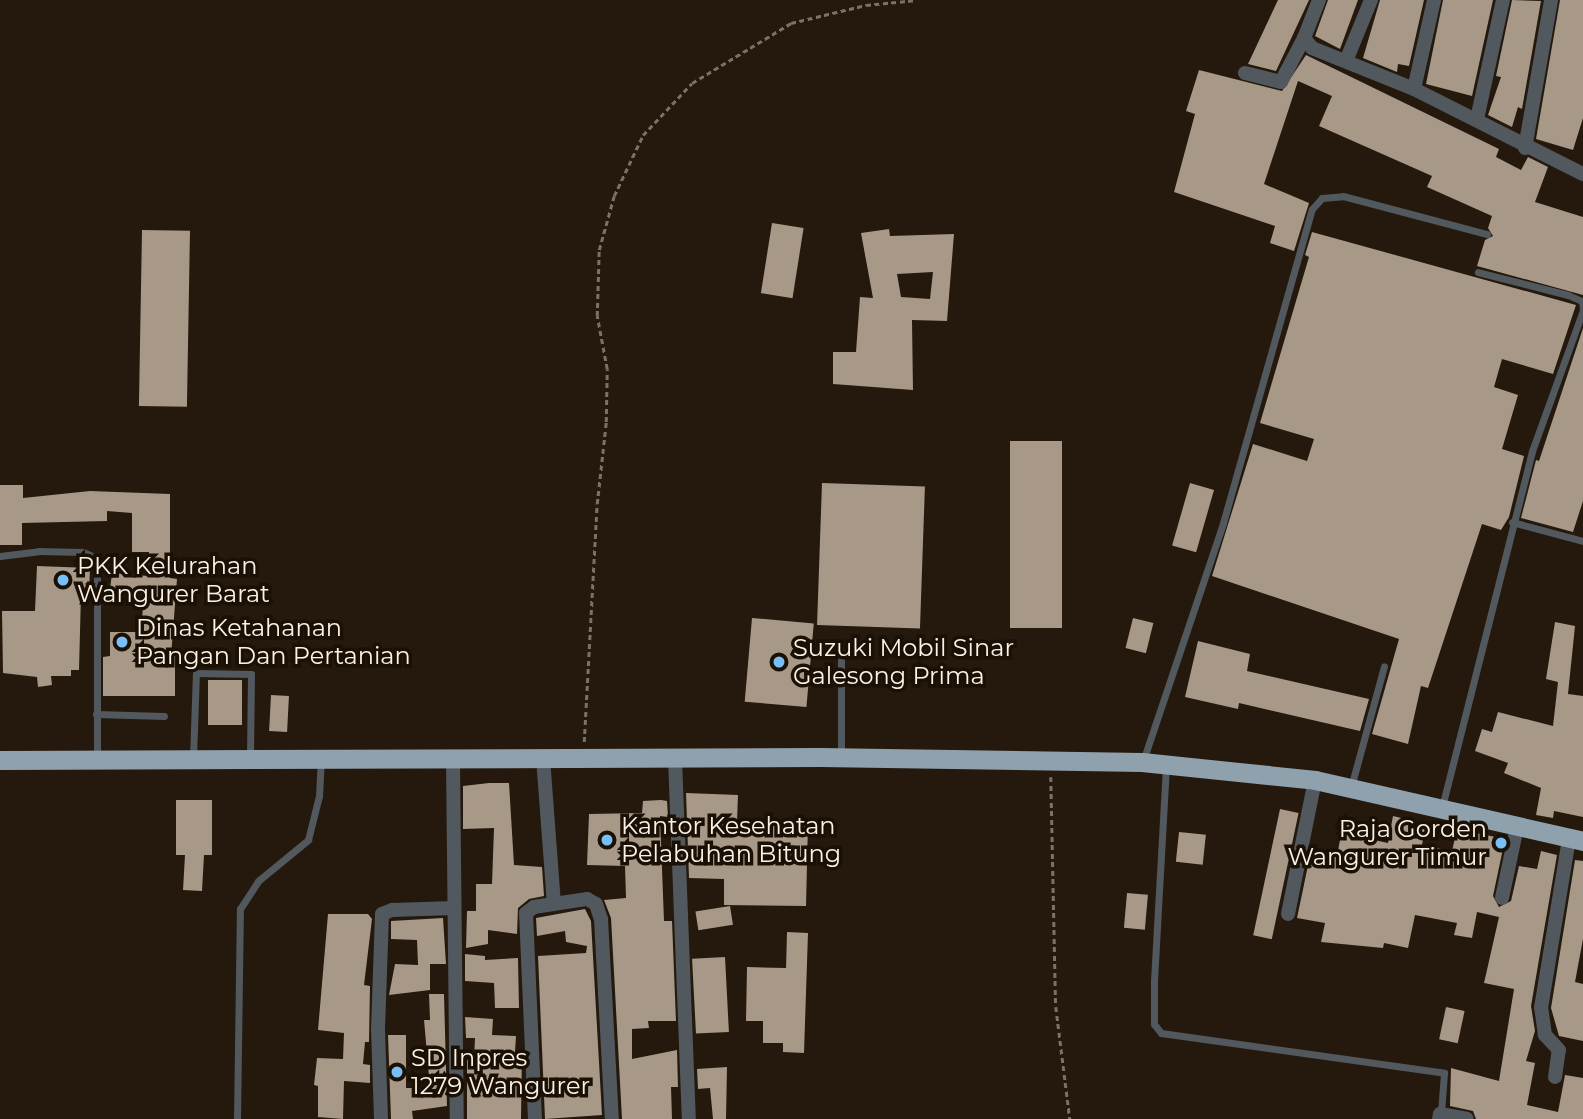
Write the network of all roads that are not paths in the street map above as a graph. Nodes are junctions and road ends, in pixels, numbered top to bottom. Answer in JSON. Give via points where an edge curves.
{"nodes":[{"id":1,"x":1319,"y":0,"type":"edge"},
{"id":2,"x":1371,"y":0,"type":"edge"},
{"id":3,"x":1434,"y":0,"type":"edge"},
{"id":4,"x":1503,"y":0,"type":"edge"},
{"id":5,"x":1551,"y":0,"type":"edge"},
{"id":6,"x":1304,"y":38,"type":"junction"},
{"id":7,"x":1346,"y":61,"type":"junction"},
{"id":8,"x":1245,"y":73,"type":"dead end"},
{"id":9,"x":1414,"y":89,"type":"junction"},
{"id":10,"x":1477,"y":119,"type":"junction"},
{"id":11,"x":1525,"y":148,"type":"junction"},
{"id":12,"x":1583,"y":174,"type":"edge"},
{"id":13,"x":1487,"y":234,"type":"dead end"},
{"id":14,"x":1478,"y":272,"type":"dead end"},
{"id":15,"x":1512,"y":523,"type":"junction"},
{"id":16,"x":1583,"y":541,"type":"edge"},
{"id":17,"x":0,"y":556,"type":"edge"},
{"id":18,"x":841,"y":652,"type":"dead end"},
{"id":19,"x":1384,"y":666,"type":"dead end"},
{"id":20,"x":96,"y":714,"type":"junction"},
{"id":21,"x":164,"y":716,"type":"dead end"},
{"id":22,"x":841,"y":757,"type":"junction"},
{"id":23,"x":544,"y":758,"type":"junction"},
{"id":24,"x":676,"y":759,"type":"junction"},
{"id":25,"x":0,"y":760,"type":"edge"},
{"id":26,"x":97,"y":761,"type":"junction"},
{"id":27,"x":453,"y":761,"type":"junction"},
{"id":28,"x":193,"y":762,"type":"junction"},
{"id":29,"x":250,"y":762,"type":"junction"},
{"id":30,"x":321,"y":762,"type":"junction"},
{"id":31,"x":1142,"y":762,"type":"junction"},
{"id":32,"x":1166,"y":764,"type":"junction"},
{"id":33,"x":1315,"y":780,"type":"junction"},
{"id":34,"x":1351,"y":788,"type":"junction"},
{"id":35,"x":1442,"y":808,"type":"junction"},
{"id":36,"x":1517,"y":827,"type":"junction"},
{"id":37,"x":1576,"y":840,"type":"edge"},
{"id":38,"x":1502,"y":898,"type":"dead end"},
{"id":39,"x":554,"y":904,"type":"junction"},
{"id":40,"x":454,"y":908,"type":"junction"},
{"id":41,"x":1288,"y":914,"type":"dead end"},
{"id":42,"x":1555,"y":1077,"type":"dead end"},
{"id":43,"x":1440,"y":1117,"type":"edge"},
{"id":44,"x":237,"y":1119,"type":"edge"},
{"id":45,"x":381,"y":1119,"type":"edge"},
{"id":46,"x":457,"y":1119,"type":"edge"},
{"id":47,"x":535,"y":1119,"type":"edge"},
{"id":48,"x":612,"y":1119,"type":"edge"},
{"id":49,"x":689,"y":1119,"type":"edge"},
{"id":50,"x":1468,"y":1119,"type":"edge"}],
"edges":[{"from":1,"to":6,"type":"street"},
{"from":2,"to":7,"type":"street"},
{"from":3,"to":9,"type":"street"},
{"from":4,"to":10,"type":"street"},
{"from":5,"to":11,"type":"street"},
{"from":6,"to":7,"type":"street","via":[[1312,48]]},
{"from":6,"to":8,"type":"street","via":[[1283,81]]},
{"from":7,"to":9,"type":"street"},
{"from":9,"to":10,"type":"street"},
{"from":10,"to":11,"type":"street"},
{"from":11,"to":12,"type":"street"},
{"from":13,"to":31,"type":"lane","via":[[1343,196],[1322,198],[1311,209],[1223,523]]},
{"from":14,"to":15,"type":"lane","via":[[1582,301]]},
{"from":15,"to":16,"type":"lane"},
{"from":15,"to":35,"type":"lane"},
{"from":17,"to":20,"type":"lane","via":[[72,552],[97,558]]},
{"from":18,"to":22,"type":"lane"},
{"from":19,"to":34,"type":"lane"},
{"from":20,"to":21,"type":"lane"},
{"from":20,"to":26,"type":"lane"},
{"from":22,"to":24,"type":"highway"},
{"from":22,"to":31,"type":"highway"},
{"from":23,"to":24,"type":"highway"},
{"from":23,"to":27,"type":"highway"},
{"from":23,"to":39,"type":"street"},
{"from":24,"to":49,"type":"street"},
{"from":25,"to":26,"type":"highway"},
{"from":26,"to":28,"type":"highway"},
{"from":27,"to":30,"type":"highway"},
{"from":27,"to":40,"type":"street"},
{"from":28,"to":29,"type":"highway"},
{"from":28,"to":29,"type":"lane","via":[[196,673],[251,674]]},
{"from":29,"to":30,"type":"highway"},
{"from":30,"to":44,"type":"lane","via":[[319,796],[308,840],[258,881],[240,909]]},
{"from":31,"to":32,"type":"highway"},
{"from":32,"to":33,"type":"highway"},
{"from":32,"to":43,"type":"lane","via":[[1154,1024],[1171,1036],[1444,1073]]},
{"from":33,"to":34,"type":"highway"},
{"from":33,"to":41,"type":"street"},
{"from":34,"to":35,"type":"highway"},
{"from":35,"to":36,"type":"highway"},
{"from":36,"to":37,"type":"highway"},
{"from":36,"to":38,"type":"street"},
{"from":37,"to":42,"type":"street","via":[[1541,1008],[1545,1035],[1559,1050]]},
{"from":39,"to":47,"type":"street","via":[[534,907],[525,916]]},
{"from":39,"to":48,"type":"street","via":[[592,900],[601,919]]},
{"from":40,"to":45,"type":"street","via":[[382,914]]},
{"from":40,"to":46,"type":"street"},
{"from":43,"to":50,"type":"street"}]}
